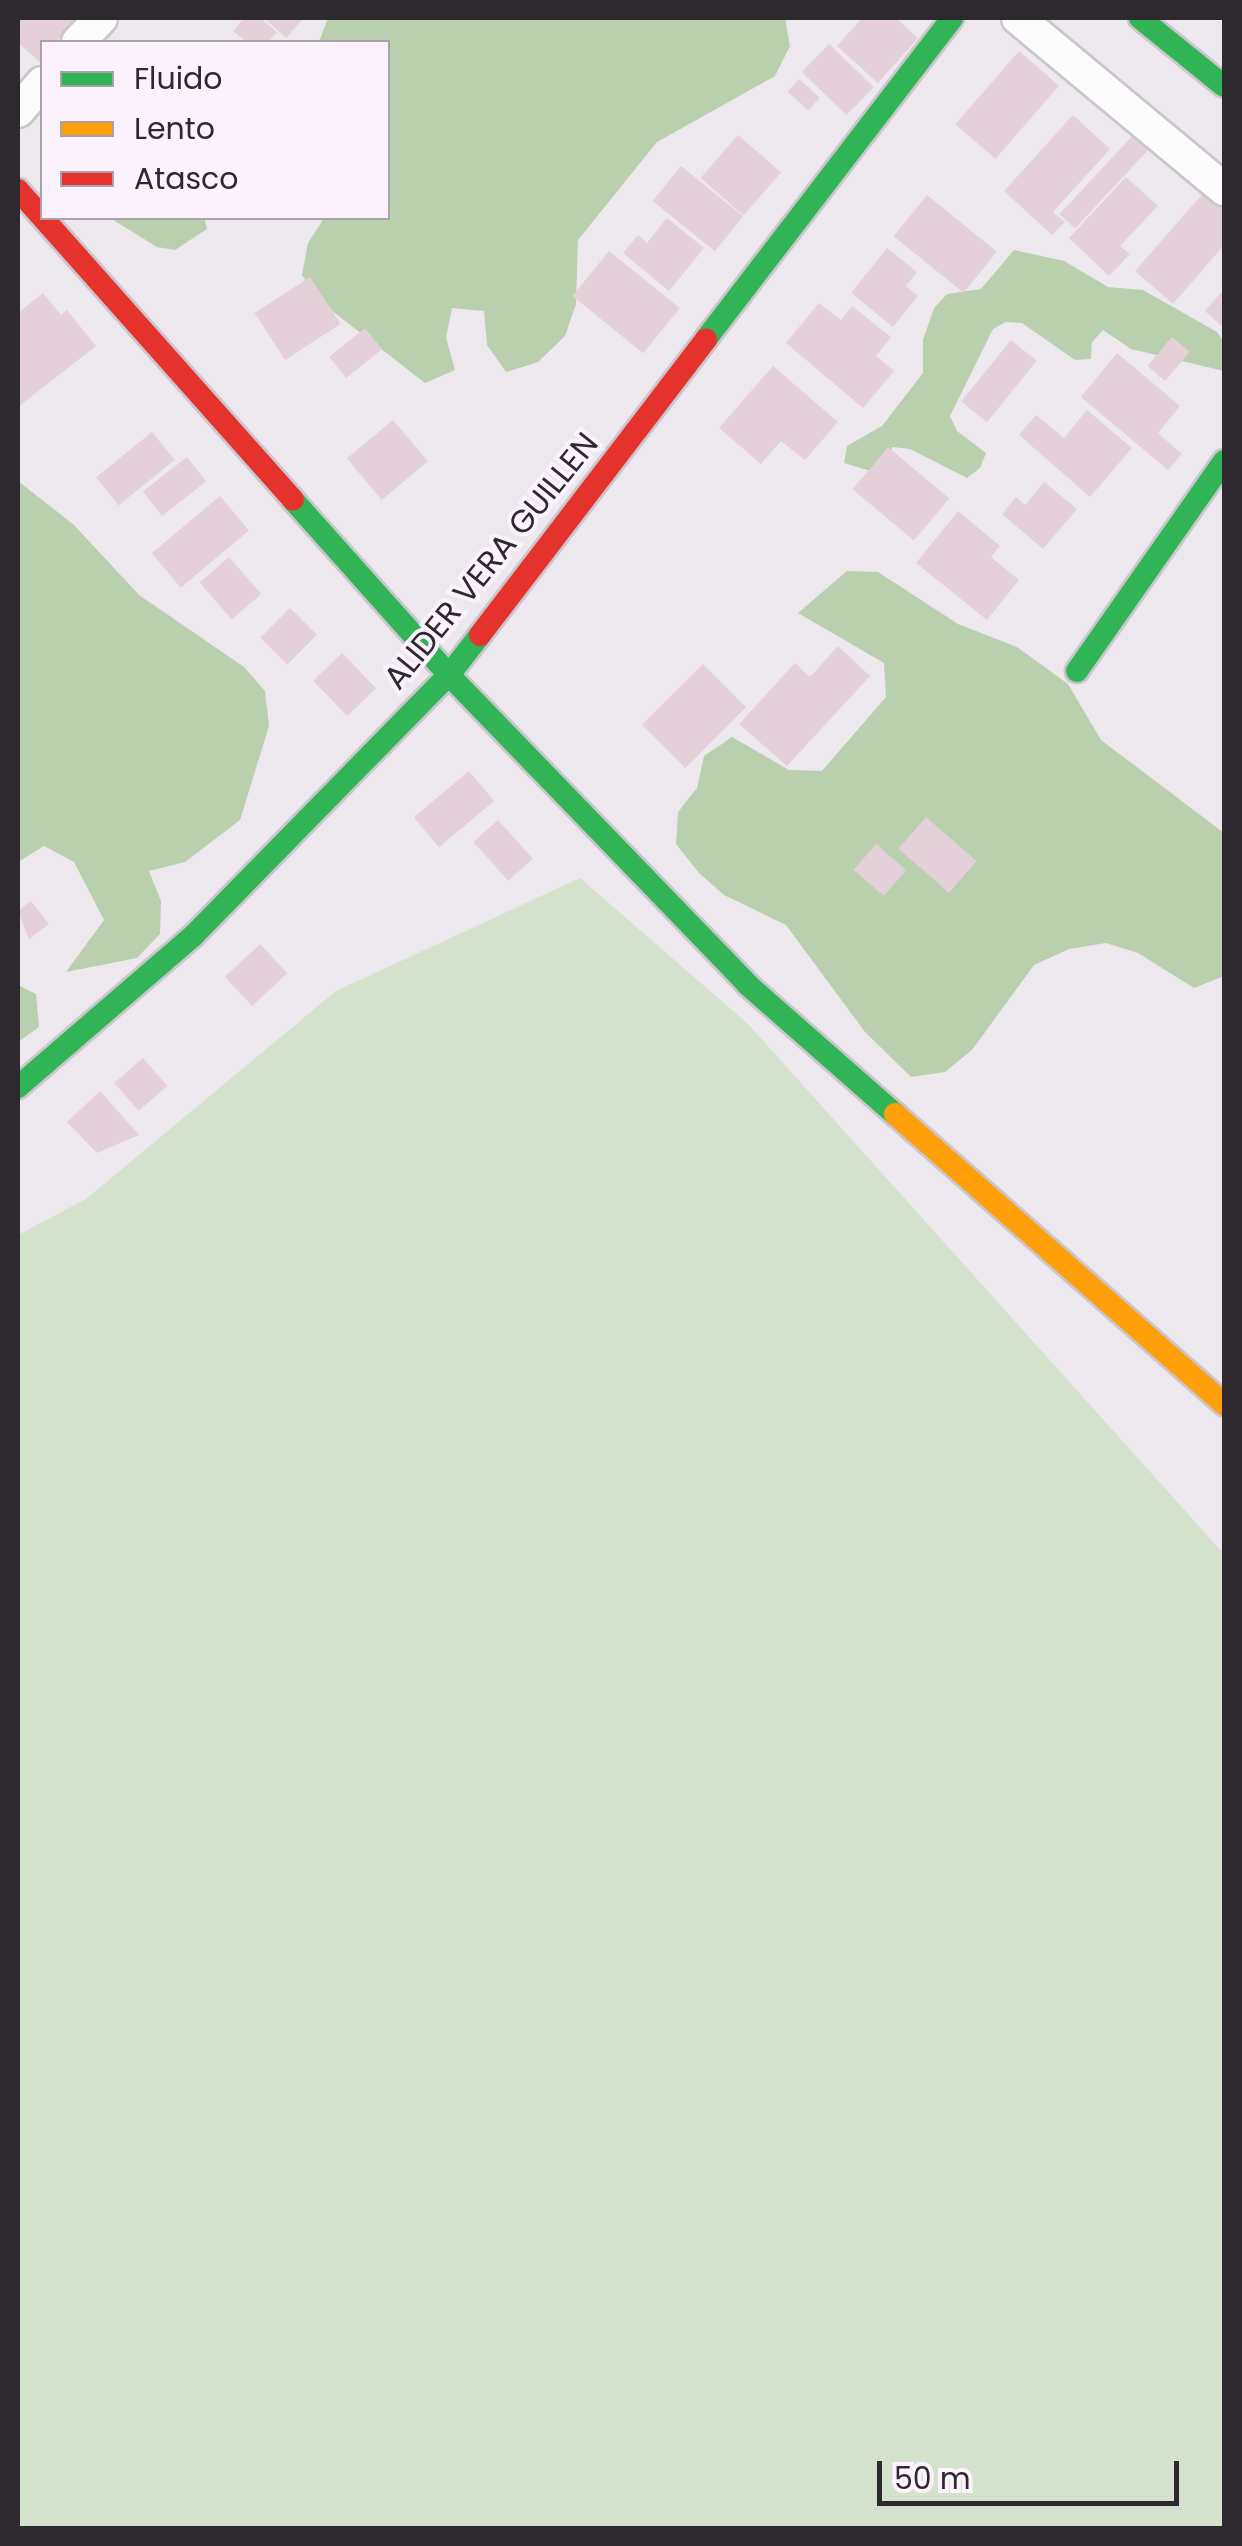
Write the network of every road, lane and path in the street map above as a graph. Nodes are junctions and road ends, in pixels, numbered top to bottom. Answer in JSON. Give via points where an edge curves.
{"nodes":[{"id":1,"x":101,"y":18,"type":"edge"},
{"id":2,"x":952,"y":18,"type":"edge"},
{"id":3,"x":1018,"y":18,"type":"edge"},
{"id":4,"x":1140,"y":18,"type":"edge"},
{"id":5,"x":80,"y":40,"type":"edge"},
{"id":6,"x":40,"y":85,"type":"edge"},
{"id":7,"x":1224,"y":86,"type":"edge"},
{"id":8,"x":18,"y":111,"type":"edge"},
{"id":9,"x":1224,"y":189,"type":"edge"},
{"id":10,"x":18,"y":190,"type":"edge"},
{"id":11,"x":40,"y":215,"type":"edge"},
{"id":12,"x":45,"y":220,"type":"edge"},
{"id":13,"x":1224,"y":461,"type":"edge"},
{"id":14,"x":1077,"y":670,"type":"dead end"},
{"id":15,"x":449,"y":675,"type":"junction"},
{"id":16,"x":18,"y":1087,"type":"edge"},
{"id":17,"x":1224,"y":1404,"type":"edge"}],
"edges":[{"from":1,"to":5,"type":"street"},
{"from":2,"to":15,"type":"street","name":"ALIDER VERA GUILLEN"},
{"from":3,"to":9,"type":"street"},
{"from":4,"to":7,"type":"street"},
{"from":6,"to":8,"type":"street"},
{"from":10,"to":11,"type":"street"},
{"from":12,"to":15,"type":"street"},
{"from":13,"to":14,"type":"street"},
{"from":15,"to":16,"type":"street","name":"ALIDER VERA GUILLEN","via":[[193,936]]},
{"from":15,"to":17,"type":"street","via":[[748,985]]}]}
